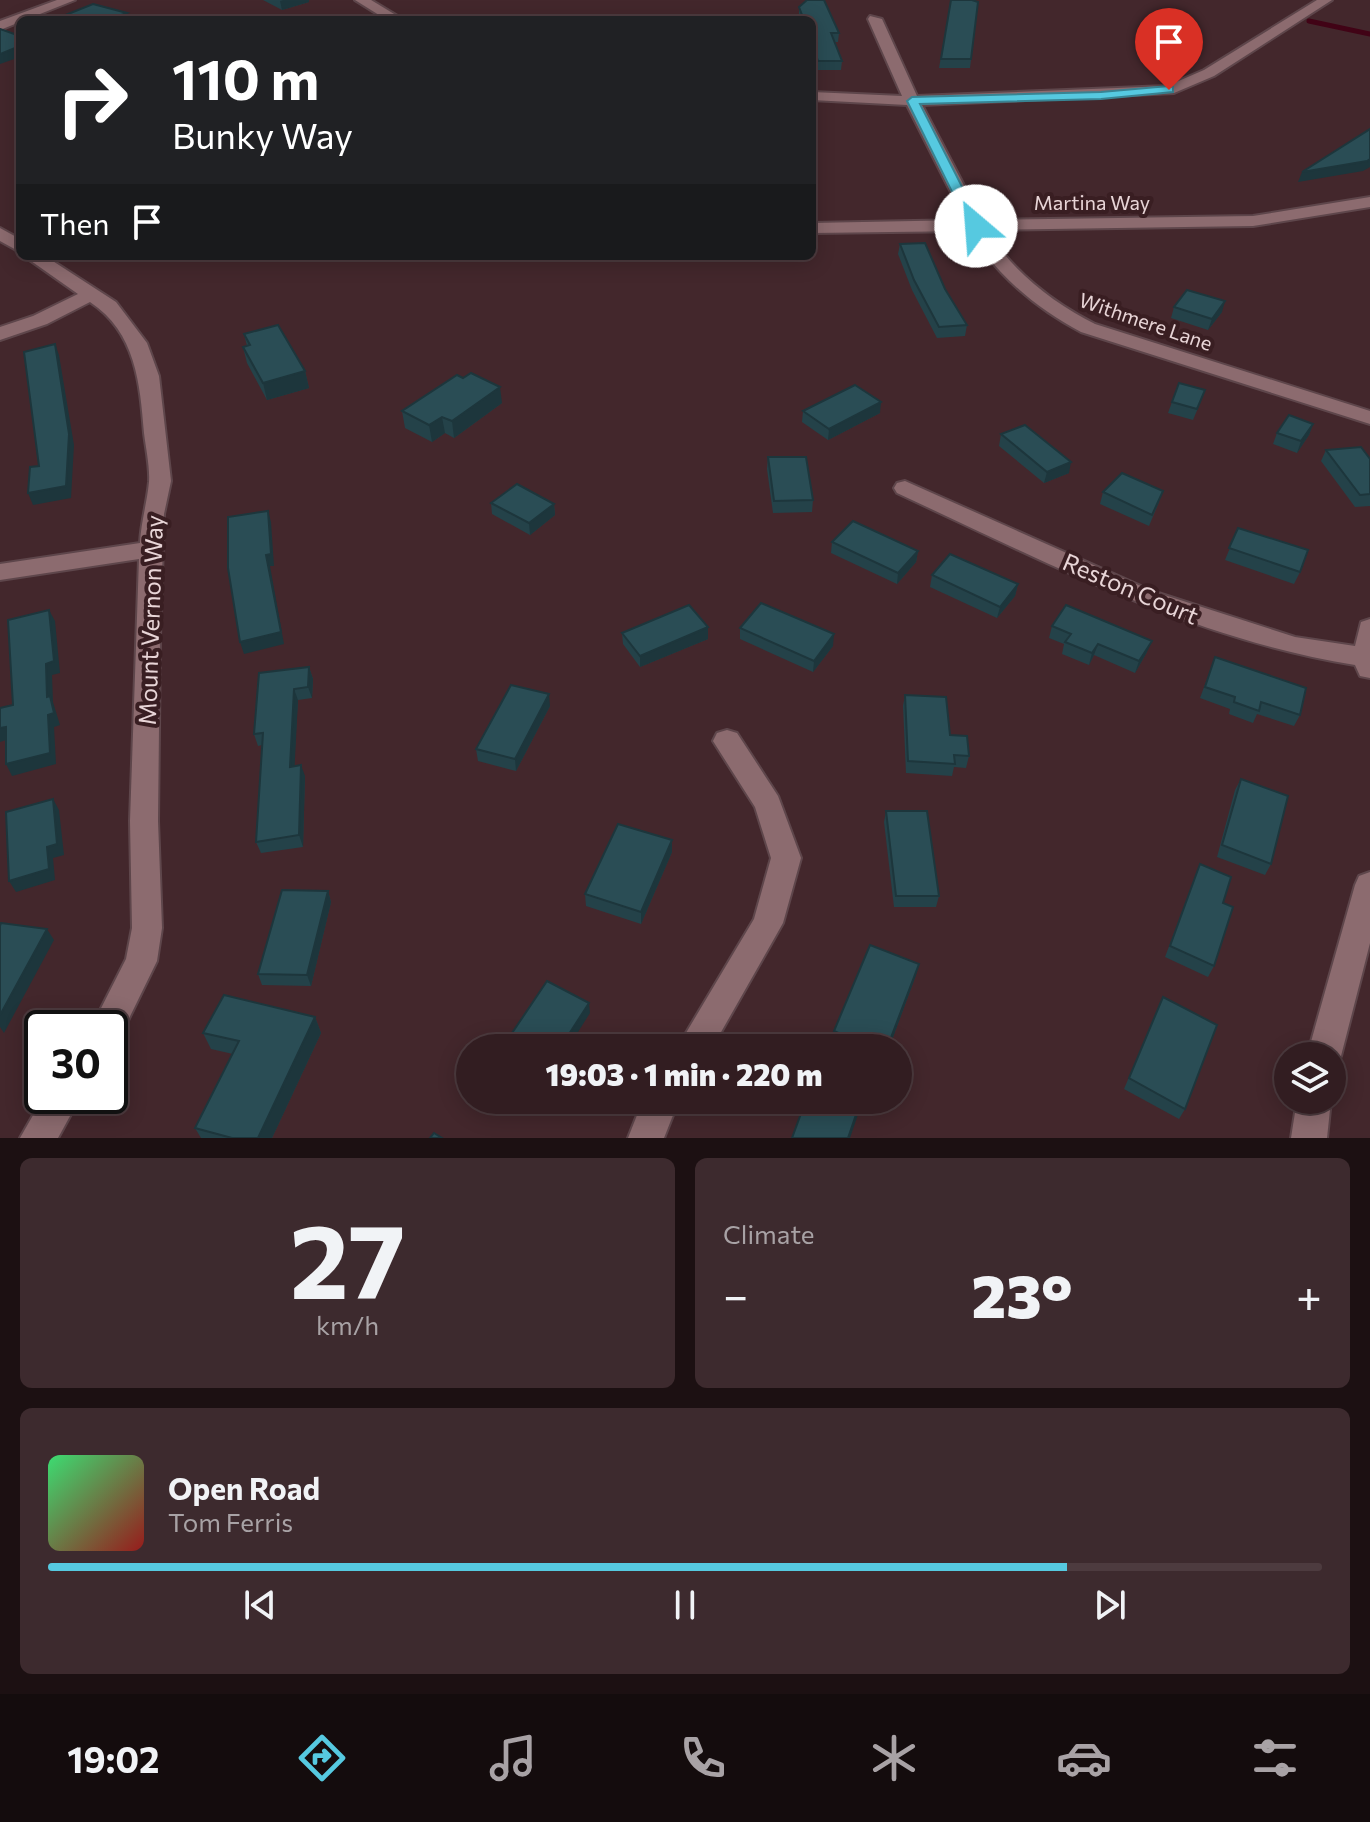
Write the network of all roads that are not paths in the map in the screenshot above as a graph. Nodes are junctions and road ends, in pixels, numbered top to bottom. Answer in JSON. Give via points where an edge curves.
{"nodes":[{"id":1,"x":69,"y":0,"type":"edge"},
{"id":2,"x":361,"y":0,"type":"edge"},
{"id":3,"x":1326,"y":0,"type":"edge"},
{"id":4,"x":27,"y":16,"type":"edge"},
{"id":5,"x":390,"y":16,"type":"edge"},
{"id":6,"x":875,"y":19,"type":"dead end"},
{"id":7,"x":816,"y":96,"type":"edge"},
{"id":8,"x":912,"y":101,"type":"junction"},
{"id":9,"x":1370,"y":202,"type":"edge"},
{"id":10,"x":976,"y":226,"type":"junction"},
{"id":11,"x":816,"y":228,"type":"edge"},
{"id":12,"x":39,"y":260,"type":"edge"},
{"id":13,"x":90,"y":295,"type":"junction"},
{"id":14,"x":0,"y":334,"type":"edge"},
{"id":15,"x":1370,"y":418,"type":"edge"},
{"id":16,"x":905,"y":488,"type":"dead end"},
{"id":17,"x":152,"y":549,"type":"junction"},
{"id":18,"x":0,"y":572,"type":"edge"},
{"id":19,"x":1370,"y":628,"type":"edge"},
{"id":20,"x":1368,"y":664,"type":"edge"},
{"id":21,"x":727,"y":741,"type":"dead end"},
{"id":22,"x":1370,"y":885,"type":"edge"},
{"id":23,"x":116,"y":1010,"type":"edge"},
{"id":24,"x":702,"y":1034,"type":"edge"},
{"id":25,"x":1328,"y":1042,"type":"edge"},
{"id":26,"x":53,"y":1114,"type":"edge"},
{"id":27,"x":656,"y":1114,"type":"edge"},
{"id":28,"x":1312,"y":1114,"type":"edge"},
{"id":29,"x":38,"y":1138,"type":"edge"},
{"id":30,"x":646,"y":1138,"type":"edge"},
{"id":31,"x":1309,"y":1138,"type":"edge"}],
"edges":[{"from":1,"to":4,"type":"street"},
{"from":2,"to":5,"type":"street"},
{"from":3,"to":8,"type":"street","via":[[1209,73],[1169,90]]},
{"from":6,"to":8,"type":"street","name":"Withmere Lane"},
{"from":7,"to":8,"type":"street"},
{"from":8,"to":10,"type":"street","name":"Withmere Lane"},
{"from":9,"to":10,"type":"street","name":"Martina Way","via":[[1253,221]]},
{"from":10,"to":11,"type":"street","name":"Martina Way"},
{"from":10,"to":15,"type":"street","name":"Withmere Lane","via":[[995,258],[1061,314],[1088,328]]},
{"from":12,"to":13,"type":"street","name":"Mount Vernon Way"},
{"from":13,"to":14,"type":"street"},
{"from":13,"to":17,"type":"street","name":"Mount Vernon Way","via":[[123,322],[149,376],[160,481]]},
{"from":16,"to":20,"type":"street","name":"Reston Court","via":[[1143,597]]},
{"from":17,"to":18,"type":"street"},
{"from":17,"to":23,"type":"street","name":"Mount Vernon Way","via":[[144,821],[147,928],[141,961]]},
{"from":19,"to":20,"type":"street"},
{"from":21,"to":24,"type":"street","via":[[768,804],[786,858],[768,923]]},
{"from":22,"to":25,"type":"street"},
{"from":26,"to":29,"type":"street"},
{"from":27,"to":30,"type":"street"},
{"from":28,"to":31,"type":"street"}]}
